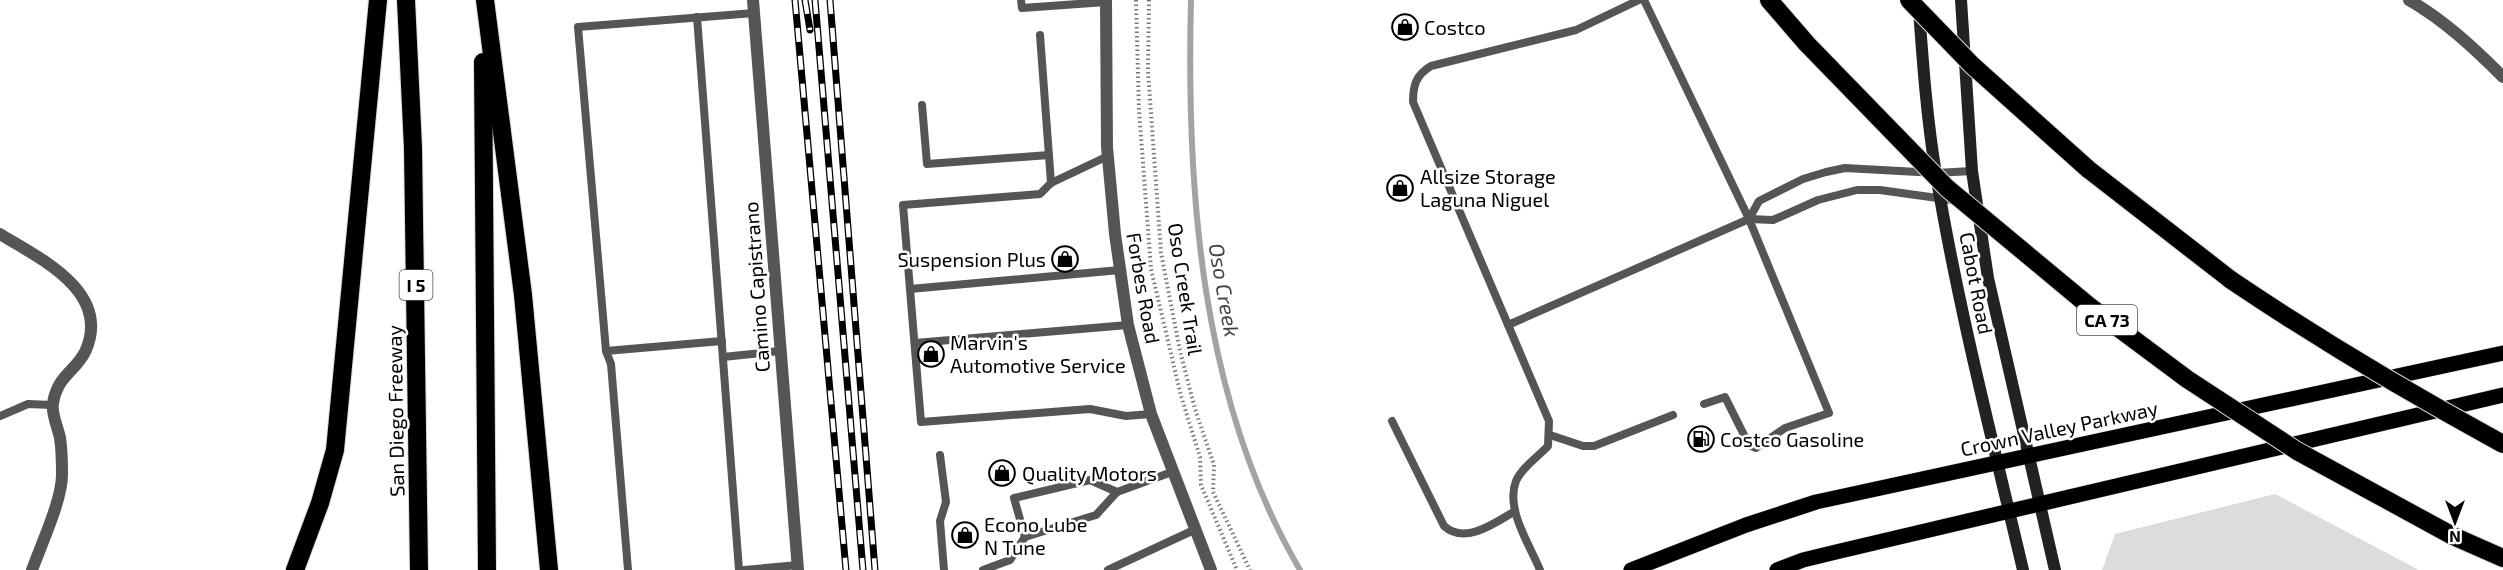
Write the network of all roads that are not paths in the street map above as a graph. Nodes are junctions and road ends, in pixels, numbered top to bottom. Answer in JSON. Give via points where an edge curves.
{"nodes":[{"id":1,"x":378,"y":0,"type":"edge"},
{"id":2,"x":406,"y":0,"type":"edge"},
{"id":3,"x":484,"y":0,"type":"edge"},
{"id":4,"x":753,"y":0,"type":"edge"},
{"id":5,"x":1021,"y":0,"type":"edge"},
{"id":6,"x":1639,"y":0,"type":"edge"},
{"id":7,"x":1644,"y":0,"type":"edge"},
{"id":8,"x":1770,"y":0,"type":"edge"},
{"id":9,"x":1909,"y":0,"type":"edge"},
{"id":10,"x":1918,"y":0,"type":"edge"},
{"id":11,"x":1961,"y":0,"type":"edge"},
{"id":12,"x":2409,"y":0,"type":"edge"},
{"id":13,"x":1106,"y":1,"type":"edge"},
{"id":14,"x":754,"y":13,"type":"junction"},
{"id":15,"x":697,"y":18,"type":"junction"},
{"id":16,"x":1040,"y":35,"type":"dead end"},
{"id":17,"x":2503,"y":77,"type":"edge"},
{"id":18,"x":922,"y":105,"type":"dead end"},
{"id":19,"x":1049,"y":154,"type":"junction"},
{"id":20,"x":1108,"y":156,"type":"junction"},
{"id":21,"x":1972,"y":171,"type":"junction"},
{"id":22,"x":1936,"y":173,"type":"junction"},
{"id":23,"x":1051,"y":183,"type":"junction"},
{"id":24,"x":1941,"y":200,"type":"junction"},
{"id":25,"x":1976,"y":201,"type":"junction"},
{"id":26,"x":1749,"y":219,"type":"junction"},
{"id":27,"x":0,"y":234,"type":"edge"},
{"id":28,"x":1120,"y":270,"type":"junction"},
{"id":29,"x":910,"y":289,"type":"junction"},
{"id":30,"x":1128,"y":325,"type":"junction"},
{"id":31,"x":1508,"y":325,"type":"junction"},
{"id":32,"x":722,"y":341,"type":"junction"},
{"id":33,"x":915,"y":342,"type":"junction"},
{"id":34,"x":606,"y":351,"type":"junction"},
{"id":35,"x":780,"y":351,"type":"junction"},
{"id":36,"x":2503,"y":353,"type":"edge"},
{"id":37,"x":723,"y":357,"type":"junction"},
{"id":38,"x":2503,"y":395,"type":"edge"},
{"id":39,"x":1704,"y":404,"type":"dead end"},
{"id":40,"x":52,"y":405,"type":"junction"},
{"id":41,"x":1151,"y":414,"type":"junction"},
{"id":42,"x":1673,"y":415,"type":"dead end"},
{"id":43,"x":0,"y":416,"type":"edge"},
{"id":44,"x":1392,"y":422,"type":"dead end"},
{"id":45,"x":1550,"y":435,"type":"junction"},
{"id":46,"x":2503,"y":444,"type":"edge"},
{"id":47,"x":940,"y":455,"type":"dead end"},
{"id":48,"x":2030,"y":457,"type":"junction"},
{"id":49,"x":1997,"y":464,"type":"junction"},
{"id":50,"x":1172,"y":472,"type":"junction"},
{"id":51,"x":1117,"y":492,"type":"junction"},
{"id":52,"x":2040,"y":503,"type":"junction"},
{"id":53,"x":2009,"y":510,"type":"junction"},
{"id":54,"x":1515,"y":511,"type":"junction"},
{"id":55,"x":1194,"y":530,"type":"junction"},
{"id":56,"x":1025,"y":537,"type":"junction"},
{"id":57,"x":2503,"y":558,"type":"edge"},
{"id":58,"x":798,"y":568,"type":"edge"},
{"id":59,"x":32,"y":570,"type":"edge"},
{"id":60,"x":295,"y":570,"type":"edge"},
{"id":61,"x":419,"y":570,"type":"edge"},
{"id":62,"x":487,"y":570,"type":"edge"},
{"id":63,"x":549,"y":570,"type":"edge"},
{"id":64,"x":628,"y":570,"type":"edge"},
{"id":65,"x":739,"y":570,"type":"edge"},
{"id":66,"x":744,"y":570,"type":"edge"},
{"id":67,"x":944,"y":570,"type":"edge"},
{"id":68,"x":983,"y":570,"type":"edge"},
{"id":69,"x":1108,"y":570,"type":"edge"},
{"id":70,"x":1211,"y":570,"type":"edge"},
{"id":71,"x":1540,"y":570,"type":"edge"},
{"id":72,"x":1632,"y":570,"type":"edge"},
{"id":73,"x":1777,"y":570,"type":"edge"},
{"id":74,"x":2023,"y":570,"type":"edge"},
{"id":75,"x":2055,"y":570,"type":"edge"}],
"edges":[{"from":1,"to":60,"type":"highway","via":[[334,450],[320,503]]},
{"from":2,"to":61,"type":"highway","name":"San Diego Freeway","number":"I 5","via":[[413,148]]},
{"from":3,"to":62,"type":"highway"},
{"from":3,"to":63,"type":"highway","via":[[523,295]]},
{"from":4,"to":14,"type":"street","name":"Camino Capistrano"},
{"from":5,"to":13,"type":"lane","via":[[1022,8]]},
{"from":6,"to":31,"type":"lane","via":[[1576,30],[1431,66],[1416,80],[1413,102]]},
{"from":7,"to":26,"type":"lane"},
{"from":8,"to":57,"type":"highway","number":"CA 73","bridge":true,"via":[[1807,44],[1947,188],[2089,306],[2187,379],[2297,451],[2453,536]]},
{"from":9,"to":46,"type":"highway","bridge":true,"via":[[1972,65],[2088,169],[2231,280],[2328,345]]},
{"from":10,"to":22,"type":"main road","name":"Cabot Road"},
{"from":11,"to":21,"type":"main road","name":"Cabot Road"},
{"from":12,"to":17,"type":"street","via":[[2474,48]]},
{"from":13,"to":20,"type":"street","name":"Forbes Road"},
{"from":14,"to":15,"type":"lane"},
{"from":14,"to":35,"type":"street","name":"Camino Capistrano"},
{"from":15,"to":32,"type":"lane"},
{"from":15,"to":34,"type":"lane","via":[[578,27]]},
{"from":16,"to":19,"type":"lane"},
{"from":18,"to":19,"type":"lane","via":[[927,164]]},
{"from":19,"to":23,"type":"lane"},
{"from":20,"to":23,"type":"lane"},
{"from":20,"to":28,"type":"street","name":"Forbes Road"},
{"from":21,"to":22,"type":"lane"},
{"from":21,"to":25,"type":"main road","name":"Cabot Road"},
{"from":22,"to":24,"type":"main road","name":"Cabot Road"},
{"from":22,"to":26,"type":"lane","via":[[1876,168],[1826,172],[1759,201]]},
{"from":23,"to":29,"type":"lane","via":[[1040,194],[903,205]]},
{"from":24,"to":25,"type":"lane"},
{"from":24,"to":26,"type":"lane","via":[[1857,190],[1818,200],[1773,220]]},
{"from":24,"to":49,"type":"main road","name":"Cabot Road"},
{"from":25,"to":48,"type":"main road","name":"Cabot Road","via":[[1988,278]]},
{"from":26,"to":31,"type":"lane"},
{"from":26,"to":39,"type":"lane","via":[[1829,413],[1785,428],[1761,447],[1752,448],[1725,397]]},
{"from":27,"to":40,"type":"street","via":[[57,268],[83,297],[89,314],[87,348],[60,381]]},
{"from":28,"to":29,"type":"lane"},
{"from":28,"to":30,"type":"street","name":"Forbes Road"},
{"from":29,"to":33,"type":"lane"},
{"from":30,"to":33,"type":"lane"},
{"from":30,"to":41,"type":"street","name":"Forbes Road"},
{"from":31,"to":45,"type":"lane","via":[[1549,422]]},
{"from":32,"to":34,"type":"lane"},
{"from":32,"to":37,"type":"lane"},
{"from":33,"to":41,"type":"lane","via":[[921,422],[1090,409],[1126,416]]},
{"from":34,"to":64,"type":"lane","via":[[611,364]]},
{"from":35,"to":37,"type":"lane"},
{"from":35,"to":58,"type":"street","name":"Camino Capistrano"},
{"from":36,"to":48,"type":"main road","name":"Crown Valley Parkway"},
{"from":37,"to":65,"type":"lane"},
{"from":38,"to":52,"type":"main road"},
{"from":40,"to":43,"type":"lane","via":[[28,404]]},
{"from":40,"to":59,"type":"street","via":[[60,441],[62,478]]},
{"from":41,"to":50,"type":"street","name":"Forbes Road"},
{"from":42,"to":45,"type":"lane","via":[[1594,446]]},
{"from":44,"to":54,"type":"lane","via":[[1444,526],[1452,533],[1463,535],[1481,529]]},
{"from":45,"to":54,"type":"lane","via":[[1548,446],[1517,480]]},
{"from":47,"to":67,"type":"lane","via":[[946,502],[940,521]]},
{"from":48,"to":49,"type":"main road","name":"Crown Valley Parkway"},
{"from":48,"to":52,"type":"main road","name":"Cabot Road"},
{"from":49,"to":53,"type":"main road","name":"Cabot Road"},
{"from":49,"to":72,"type":"main road","name":"Crown Valley Parkway","via":[[1816,502]]},
{"from":50,"to":51,"type":"lane"},
{"from":50,"to":55,"type":"street","name":"Forbes Road"},
{"from":51,"to":56,"type":"lane","via":[[1096,514]]},
{"from":51,"to":56,"type":"lane","via":[[1090,480],[1014,498]]},
{"from":52,"to":53,"type":"main road"},
{"from":52,"to":75,"type":"main road","name":"Cabot Road"},
{"from":53,"to":73,"type":"main road","via":[[1803,560]]},
{"from":53,"to":74,"type":"main road","name":"Cabot Road"},
{"from":54,"to":71,"type":"lane"},
{"from":55,"to":69,"type":"lane"},
{"from":55,"to":70,"type":"street","name":"Forbes Road"},
{"from":56,"to":68,"type":"lane","via":[[1010,560]]},
{"from":58,"to":66,"type":"lane"}]}
